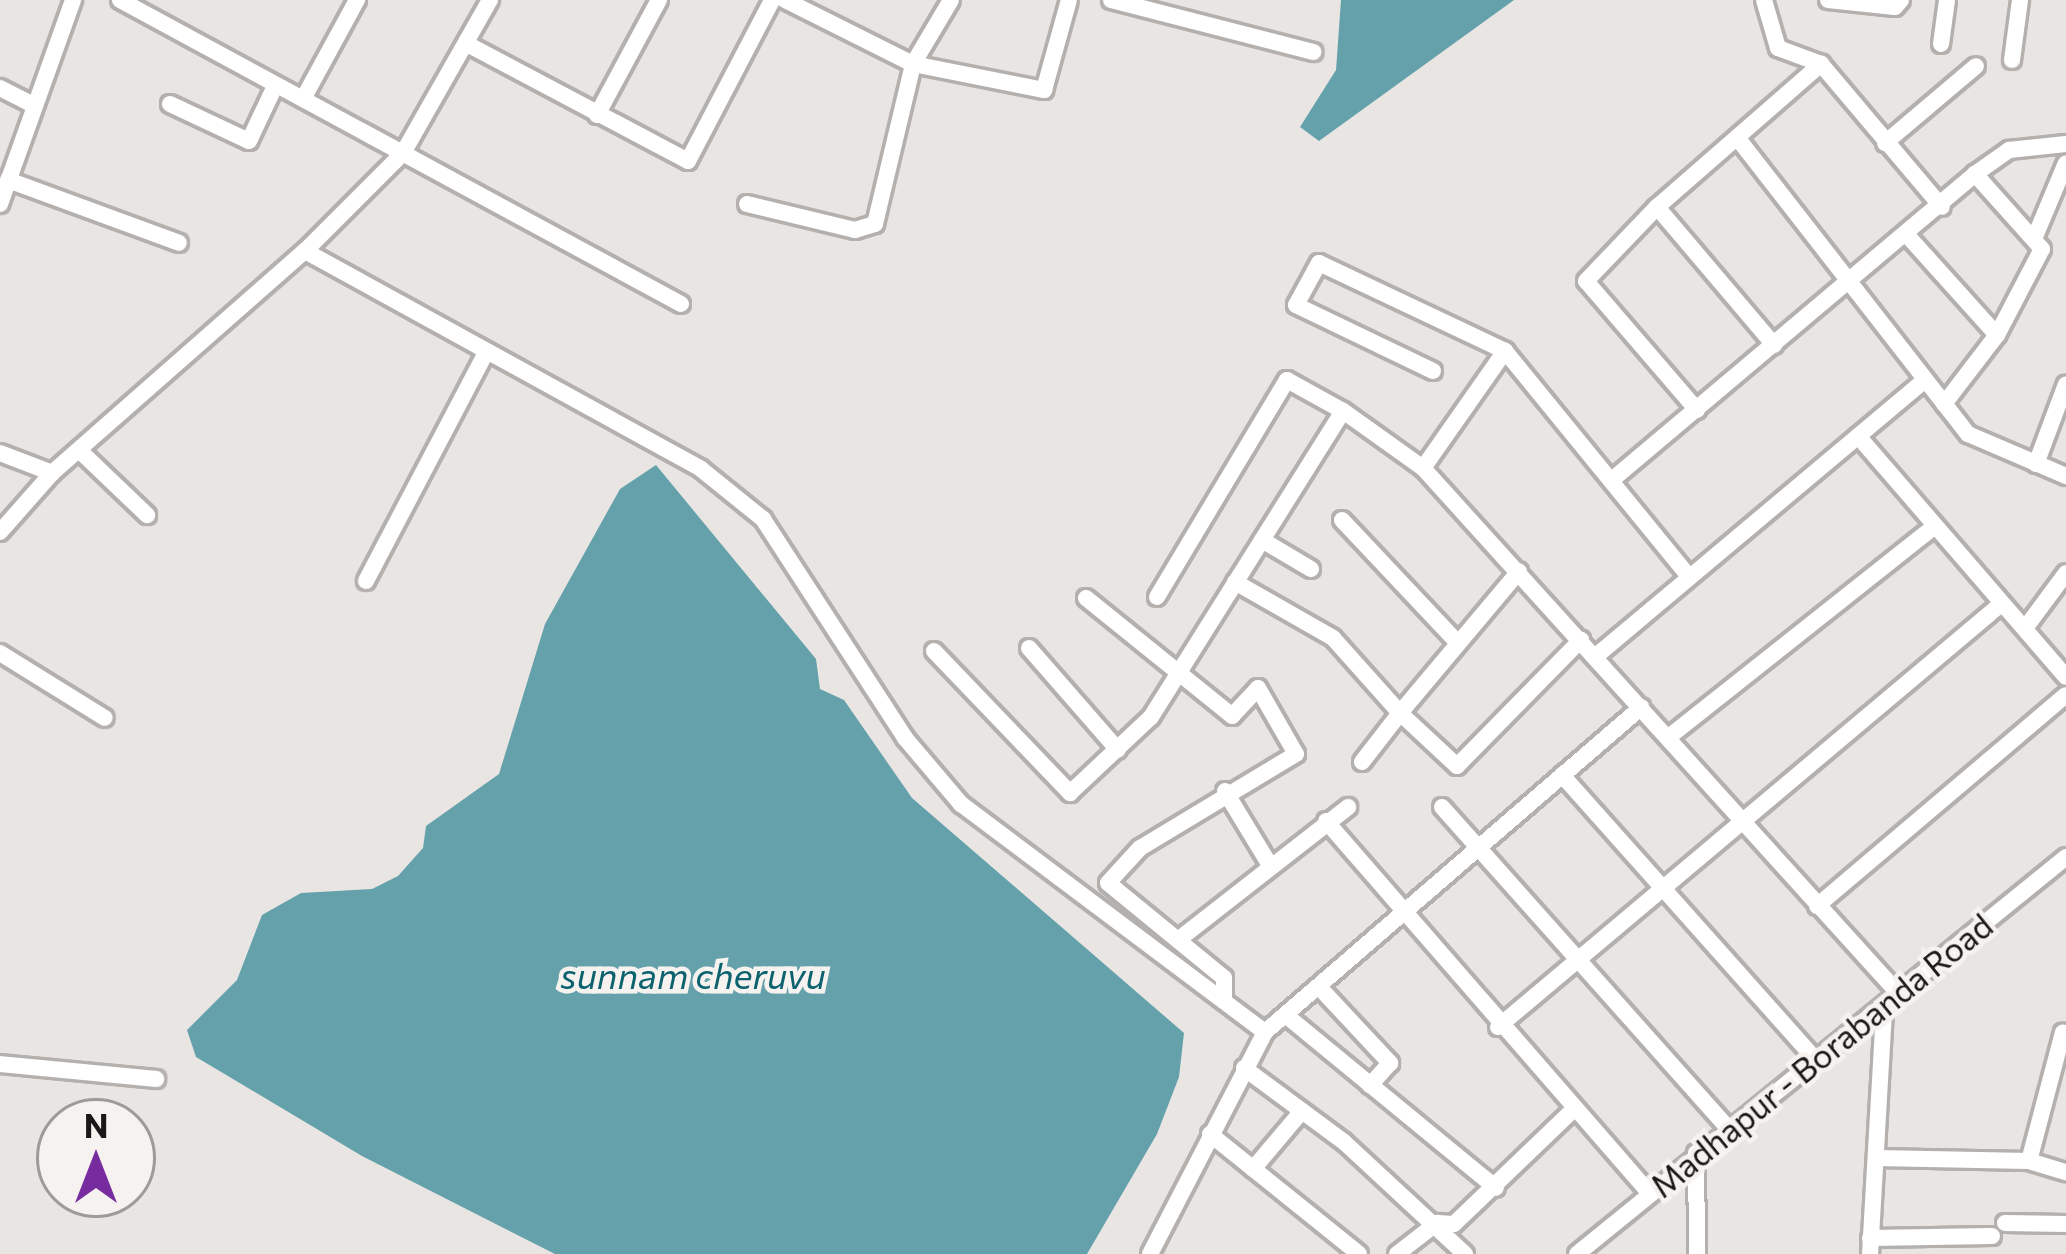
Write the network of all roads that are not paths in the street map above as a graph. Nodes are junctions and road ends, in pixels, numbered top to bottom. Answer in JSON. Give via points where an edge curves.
{"nodes":[{"id":1,"x":74,"y":0,"type":"edge"},
{"id":2,"x":119,"y":0,"type":"edge"},
{"id":3,"x":357,"y":0,"type":"edge"},
{"id":4,"x":490,"y":0,"type":"edge"},
{"id":5,"x":658,"y":0,"type":"edge"},
{"id":6,"x":772,"y":0,"type":"edge"},
{"id":7,"x":784,"y":0,"type":"edge"},
{"id":8,"x":951,"y":0,"type":"edge"},
{"id":9,"x":1070,"y":0,"type":"edge"},
{"id":10,"x":1111,"y":0,"type":"edge"},
{"id":11,"x":1764,"y":0,"type":"edge"},
{"id":12,"x":1828,"y":0,"type":"edge"},
{"id":13,"x":1901,"y":0,"type":"edge"},
{"id":14,"x":1947,"y":0,"type":"edge"},
{"id":15,"x":2020,"y":0,"type":"edge"},
{"id":16,"x":467,"y":44,"type":"junction"},
{"id":17,"x":1941,"y":44,"type":"dead end"},
{"id":18,"x":1313,"y":52,"type":"dead end"},
{"id":19,"x":2012,"y":61,"type":"dead end"},
{"id":20,"x":913,"y":64,"type":"junction"},
{"id":21,"x":1821,"y":64,"type":"junction"},
{"id":22,"x":1976,"y":66,"type":"dead end"},
{"id":23,"x":275,"y":86,"type":"junction"},
{"id":24,"x":0,"y":88,"type":"edge"},
{"id":25,"x":303,"y":99,"type":"junction"},
{"id":26,"x":170,"y":104,"type":"dead end"},
{"id":27,"x":34,"y":105,"type":"junction"},
{"id":28,"x":597,"y":115,"type":"junction"},
{"id":29,"x":1739,"y":140,"type":"junction"},
{"id":30,"x":1885,"y":143,"type":"junction"},
{"id":31,"x":2066,"y":145,"type":"edge"},
{"id":32,"x":403,"y":153,"type":"junction"},
{"id":33,"x":2066,"y":164,"type":"edge"},
{"id":34,"x":1975,"y":174,"type":"junction"},
{"id":35,"x":8,"y":180,"type":"junction"},
{"id":36,"x":0,"y":203,"type":"edge"},
{"id":37,"x":747,"y":204,"type":"dead end"},
{"id":38,"x":1658,"y":206,"type":"junction"},
{"id":39,"x":1942,"y":206,"type":"junction"},
{"id":40,"x":1906,"y":234,"type":"junction"},
{"id":41,"x":2034,"y":239,"type":"junction"},
{"id":42,"x":179,"y":243,"type":"dead end"},
{"id":43,"x":305,"y":251,"type":"junction"},
{"id":44,"x":1850,"y":275,"type":"junction"},
{"id":45,"x":681,"y":304,"type":"dead end"},
{"id":46,"x":1997,"y":335,"type":"junction"},
{"id":47,"x":1774,"y":345,"type":"junction"},
{"id":48,"x":1505,"y":351,"type":"junction"},
{"id":49,"x":486,"y":352,"type":"junction"},
{"id":50,"x":1433,"y":371,"type":"dead end"},
{"id":51,"x":1925,"y":380,"type":"junction"},
{"id":52,"x":2066,"y":384,"type":"edge"},
{"id":53,"x":1944,"y":404,"type":"junction"},
{"id":54,"x":1697,"y":410,"type":"junction"},
{"id":55,"x":1342,"y":411,"type":"junction"},
{"id":56,"x":1858,"y":436,"type":"junction"},
{"id":57,"x":80,"y":451,"type":"junction"},
{"id":58,"x":0,"y":453,"type":"edge"},
{"id":59,"x":2036,"y":464,"type":"junction"},
{"id":60,"x":1423,"y":468,"type":"junction"},
{"id":61,"x":52,"y":473,"type":"junction"},
{"id":62,"x":2066,"y":476,"type":"edge"},
{"id":63,"x":1613,"y":479,"type":"junction"},
{"id":64,"x":146,"y":515,"type":"dead end"},
{"id":65,"x":1342,"y":520,"type":"dead end"},
{"id":66,"x":1932,"y":527,"type":"junction"},
{"id":67,"x":0,"y":532,"type":"edge"},
{"id":68,"x":1262,"y":540,"type":"junction"},
{"id":69,"x":1311,"y":568,"type":"dead end"},
{"id":70,"x":1520,"y":572,"type":"junction"},
{"id":71,"x":2066,"y":573,"type":"edge"},
{"id":72,"x":1689,"y":577,"type":"junction"},
{"id":73,"x":366,"y":581,"type":"dead end"},
{"id":74,"x":1235,"y":582,"type":"junction"},
{"id":75,"x":1157,"y":597,"type":"dead end"},
{"id":76,"x":1085,"y":598,"type":"dead end"},
{"id":77,"x":2002,"y":604,"type":"junction"},
{"id":78,"x":2026,"y":628,"type":"junction"},
{"id":79,"x":1581,"y":640,"type":"junction"},
{"id":80,"x":1458,"y":644,"type":"junction"},
{"id":81,"x":1029,"y":648,"type":"dead end"},
{"id":82,"x":934,"y":651,"type":"dead end"},
{"id":83,"x":0,"y":652,"type":"edge"},
{"id":84,"x":1596,"y":656,"type":"junction"},
{"id":85,"x":1178,"y":676,"type":"junction"},
{"id":86,"x":2066,"y":677,"type":"edge"},
{"id":87,"x":2066,"y":695,"type":"edge"},
{"id":88,"x":1640,"y":706,"type":"junction"},
{"id":89,"x":1400,"y":713,"type":"junction"},
{"id":90,"x":105,"y":718,"type":"dead end"},
{"id":91,"x":1670,"y":736,"type":"junction"},
{"id":92,"x":1118,"y":749,"type":"junction"},
{"id":93,"x":1362,"y":762,"type":"dead end"},
{"id":94,"x":1562,"y":776,"type":"junction"},
{"id":95,"x":1226,"y":791,"type":"junction"},
{"id":96,"x":1348,"y":807,"type":"dead end"},
{"id":97,"x":1442,"y":807,"type":"dead end"},
{"id":98,"x":1326,"y":821,"type":"junction"},
{"id":99,"x":1745,"y":826,"type":"junction"},
{"id":100,"x":1481,"y":844,"type":"junction"},
{"id":101,"x":2066,"y":857,"type":"edge"},
{"id":102,"x":1268,"y":862,"type":"junction"},
{"id":103,"x":1661,"y":890,"type":"junction"},
{"id":104,"x":1817,"y":906,"type":"junction"},
{"id":105,"x":1402,"y":917,"type":"junction"},
{"id":106,"x":1178,"y":940,"type":"junction"},
{"id":107,"x":1580,"y":958,"type":"junction"},
{"id":108,"x":1320,"y":988,"type":"junction"},
{"id":109,"x":1899,"y":994,"type":"junction"},
{"id":110,"x":1224,"y":999,"type":"junction"},
{"id":111,"x":1884,"y":1008,"type":"junction"},
{"id":112,"x":1288,"y":1017,"type":"junction"},
{"id":113,"x":1498,"y":1027,"type":"junction"},
{"id":114,"x":1265,"y":1032,"type":"junction"},
{"id":115,"x":2063,"y":1032,"type":"edge"},
{"id":116,"x":1813,"y":1057,"type":"junction"},
{"id":117,"x":0,"y":1064,"type":"edge"},
{"id":118,"x":1244,"y":1068,"type":"junction"},
{"id":119,"x":156,"y":1079,"type":"dead end"},
{"id":120,"x":1370,"y":1084,"type":"junction"},
{"id":121,"x":1302,"y":1111,"type":"junction"},
{"id":122,"x":1572,"y":1111,"type":"junction"},
{"id":123,"x":1728,"y":1127,"type":"junction"},
{"id":124,"x":1210,"y":1134,"type":"junction"},
{"id":125,"x":1696,"y":1153,"type":"junction"},
{"id":126,"x":1877,"y":1158,"type":"junction"},
{"id":127,"x":2029,"y":1162,"type":"junction"},
{"id":128,"x":1253,"y":1169,"type":"junction"},
{"id":129,"x":2066,"y":1172,"type":"edge"},
{"id":130,"x":1496,"y":1188,"type":"junction"},
{"id":131,"x":1648,"y":1192,"type":"junction"},
{"id":132,"x":1437,"y":1223,"type":"junction"},
{"id":133,"x":2066,"y":1224,"type":"edge"},
{"id":134,"x":1870,"y":1246,"type":"edge"},
{"id":135,"x":1155,"y":1252,"type":"edge"},
{"id":136,"x":1359,"y":1254,"type":"edge"},
{"id":137,"x":1397,"y":1254,"type":"edge"},
{"id":138,"x":1466,"y":1254,"type":"edge"},
{"id":139,"x":1577,"y":1254,"type":"edge"},
{"id":140,"x":1696,"y":1254,"type":"edge"}],
"edges":[{"from":1,"to":27,"type":"street"},
{"from":2,"to":23,"type":"street"},
{"from":3,"to":25,"type":"street"},
{"from":4,"to":16,"type":"street"},
{"from":5,"to":28,"type":"street"},
{"from":6,"to":28,"type":"street","via":[[688,161]]},
{"from":7,"to":20,"type":"street"},
{"from":8,"to":20,"type":"street"},
{"from":9,"to":20,"type":"street","via":[[1044,90]]},
{"from":10,"to":18,"type":"street"},
{"from":11,"to":21,"type":"street","via":[[1778,48]]},
{"from":12,"to":13,"type":"street","via":[[1895,7]]},
{"from":14,"to":17,"type":"street"},
{"from":15,"to":19,"type":"street"},
{"from":16,"to":28,"type":"street"},
{"from":16,"to":32,"type":"street"},
{"from":20,"to":37,"type":"street","via":[[874,224],[855,230]]},
{"from":21,"to":29,"type":"street"},
{"from":21,"to":30,"type":"street"},
{"from":22,"to":30,"type":"street"},
{"from":23,"to":25,"type":"street"},
{"from":23,"to":26,"type":"street","via":[[249,140]]},
{"from":24,"to":27,"type":"street"},
{"from":25,"to":32,"type":"street"},
{"from":27,"to":35,"type":"street"},
{"from":29,"to":38,"type":"street"},
{"from":29,"to":44,"type":"street"},
{"from":30,"to":39,"type":"street"},
{"from":31,"to":34,"type":"street","via":[[2009,149]]},
{"from":32,"to":43,"type":"street"},
{"from":32,"to":45,"type":"street"},
{"from":33,"to":41,"type":"street"},
{"from":34,"to":39,"type":"street"},
{"from":34,"to":41,"type":"street"},
{"from":35,"to":36,"type":"street"},
{"from":35,"to":42,"type":"street"},
{"from":38,"to":47,"type":"street"},
{"from":38,"to":54,"type":"street","via":[[1586,281]]},
{"from":39,"to":40,"type":"street"},
{"from":40,"to":44,"type":"street"},
{"from":40,"to":46,"type":"street"},
{"from":41,"to":46,"type":"street","via":[[2042,249]]},
{"from":43,"to":49,"type":"street"},
{"from":43,"to":57,"type":"street"},
{"from":44,"to":47,"type":"street"},
{"from":44,"to":51,"type":"street"},
{"from":46,"to":53,"type":"street"},
{"from":47,"to":54,"type":"street"},
{"from":48,"to":50,"type":"street","via":[[1319,262],[1296,305]]},
{"from":48,"to":60,"type":"street"},
{"from":48,"to":63,"type":"street"},
{"from":49,"to":73,"type":"street"},
{"from":49,"to":110,"type":"street","via":[[700,469],[763,518],[905,738],[961,804]]},
{"from":51,"to":53,"type":"street"},
{"from":51,"to":56,"type":"street"},
{"from":52,"to":59,"type":"street"},
{"from":53,"to":59,"type":"street","via":[[1968,434]]},
{"from":54,"to":63,"type":"street"},
{"from":55,"to":60,"type":"street"},
{"from":55,"to":68,"type":"street"},
{"from":55,"to":75,"type":"street","via":[[1287,380]]},
{"from":56,"to":66,"type":"street"},
{"from":56,"to":72,"type":"street"},
{"from":57,"to":61,"type":"street"},
{"from":57,"to":64,"type":"street"},
{"from":58,"to":61,"type":"street"},
{"from":59,"to":62,"type":"street"},
{"from":60,"to":70,"type":"street"},
{"from":61,"to":67,"type":"street"},
{"from":63,"to":72,"type":"street"},
{"from":65,"to":80,"type":"street"},
{"from":66,"to":77,"type":"street"},
{"from":66,"to":91,"type":"street"},
{"from":68,"to":69,"type":"street"},
{"from":68,"to":74,"type":"street"},
{"from":70,"to":79,"type":"street"},
{"from":70,"to":80,"type":"street"},
{"from":71,"to":78,"type":"street"},
{"from":72,"to":84,"type":"street"},
{"from":74,"to":85,"type":"street"},
{"from":74,"to":89,"type":"street","via":[[1333,638]]},
{"from":76,"to":85,"type":"street"},
{"from":77,"to":78,"type":"street"},
{"from":77,"to":99,"type":"street"},
{"from":78,"to":86,"type":"street"},
{"from":79,"to":84,"type":"street"},
{"from":79,"to":89,"type":"street","via":[[1457,766]]},
{"from":80,"to":89,"type":"street"},
{"from":81,"to":92,"type":"street"},
{"from":82,"to":92,"type":"street","via":[[1070,793]]},
{"from":83,"to":90,"type":"street"},
{"from":84,"to":88,"type":"street"},
{"from":85,"to":92,"type":"street"},
{"from":85,"to":95,"type":"street","via":[[1232,716],[1258,688],[1296,754]]},
{"from":87,"to":104,"type":"street"},
{"from":88,"to":91,"type":"street"},
{"from":88,"to":94,"type":"street"},
{"from":89,"to":93,"type":"street"},
{"from":91,"to":99,"type":"street"},
{"from":94,"to":100,"type":"street"},
{"from":94,"to":103,"type":"street"},
{"from":95,"to":102,"type":"street"},
{"from":95,"to":106,"type":"street","via":[[1140,848],[1108,883]]},
{"from":96,"to":98,"type":"street"},
{"from":97,"to":100,"type":"street"},
{"from":98,"to":102,"type":"street"},
{"from":98,"to":105,"type":"street","via":[[1401,904]]},
{"from":99,"to":103,"type":"street"},
{"from":99,"to":104,"type":"street"},
{"from":100,"to":105,"type":"street"},
{"from":100,"to":107,"type":"street"},
{"from":101,"to":109,"type":"street","name":"Madhapur - Borabanda Road"},
{"from":102,"to":106,"type":"street"},
{"from":103,"to":107,"type":"street"},
{"from":103,"to":116,"type":"street"},
{"from":104,"to":109,"type":"street"},
{"from":105,"to":108,"type":"street"},
{"from":105,"to":113,"type":"street"},
{"from":106,"to":110,"type":"street","via":[[1225,978]]},
{"from":107,"to":113,"type":"street"},
{"from":107,"to":123,"type":"street"},
{"from":108,"to":112,"type":"street"},
{"from":108,"to":120,"type":"street","via":[[1390,1064]]},
{"from":109,"to":111,"type":"street","name":"Madhapur - Borabanda Road"},
{"from":110,"to":114,"type":"street"},
{"from":111,"to":116,"type":"street","name":"Madhapur - Borabanda Road"},
{"from":111,"to":126,"type":"street"},
{"from":112,"to":114,"type":"street"},
{"from":112,"to":120,"type":"street"},
{"from":113,"to":122,"type":"street"},
{"from":114,"to":118,"type":"street"},
{"from":115,"to":127,"type":"street"},
{"from":116,"to":123,"type":"street","name":"Madhapur - Borabanda Road"},
{"from":117,"to":119,"type":"street"},
{"from":118,"to":121,"type":"street"},
{"from":118,"to":124,"type":"street"},
{"from":120,"to":130,"type":"street"},
{"from":121,"to":128,"type":"street"},
{"from":121,"to":132,"type":"street"},
{"from":122,"to":130,"type":"street"},
{"from":122,"to":131,"type":"street"},
{"from":123,"to":125,"type":"street","name":"Madhapur - Borabanda Road"},
{"from":124,"to":128,"type":"street"},
{"from":124,"to":135,"type":"street"},
{"from":125,"to":131,"type":"street","name":"Madhapur - Borabanda Road"},
{"from":125,"to":140,"type":"street"},
{"from":126,"to":127,"type":"street"},
{"from":126,"to":134,"type":"street"},
{"from":127,"to":129,"type":"street"},
{"from":128,"to":136,"type":"street"},
{"from":130,"to":132,"type":"street","via":[[1454,1224]]},
{"from":131,"to":139,"type":"street","name":"Madhapur - Borabanda Road"},
{"from":132,"to":137,"type":"street"},
{"from":132,"to":138,"type":"street"},
{"from":133,"to":134,"type":"street"}]}
